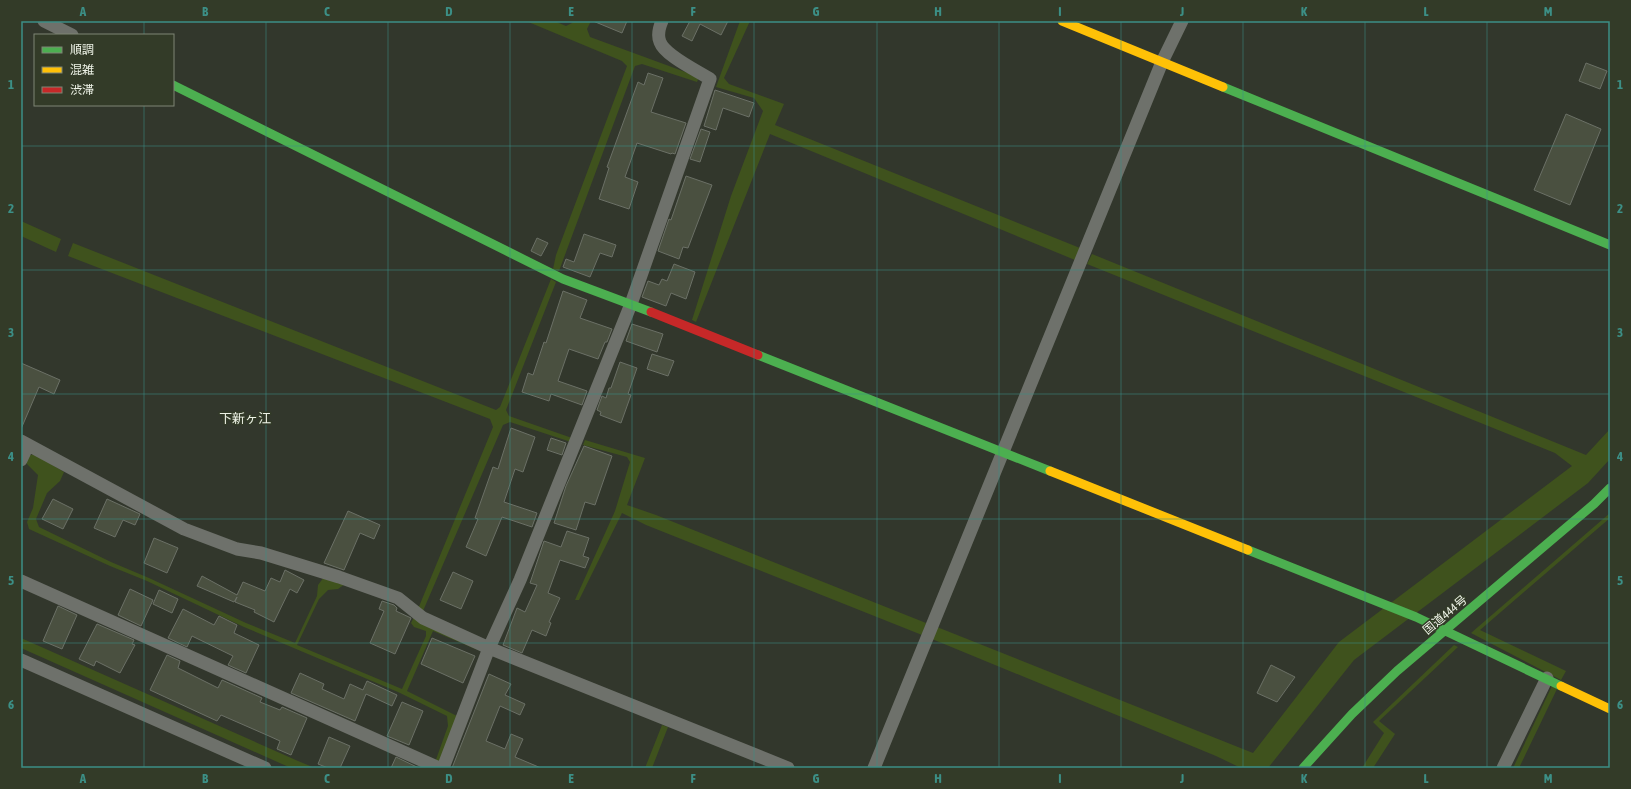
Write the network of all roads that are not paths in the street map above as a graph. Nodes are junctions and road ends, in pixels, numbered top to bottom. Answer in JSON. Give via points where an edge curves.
{"nodes":[{"id":1,"x":44,"y":21,"type":"edge"},
{"id":2,"x":662,"y":21,"type":"edge"},
{"id":3,"x":1062,"y":21,"type":"edge"},
{"id":4,"x":1182,"y":21,"type":"edge"},
{"id":5,"x":70,"y":34,"type":"edge"},
{"id":6,"x":1162,"y":62,"type":"junction"},
{"id":7,"x":174,"y":86,"type":"edge"},
{"id":8,"x":1610,"y":245,"type":"edge"},
{"id":9,"x":631,"y":304,"type":"junction"},
{"id":10,"x":24,"y":443,"type":"edge"},
{"id":11,"x":1003,"y":451,"type":"junction"},
{"id":12,"x":21,"y":460,"type":"edge"},
{"id":13,"x":1610,"y":488,"type":"edge"},
{"id":14,"x":21,"y":580,"type":"edge"},
{"id":15,"x":1446,"y":630,"type":"junction"},
{"id":16,"x":489,"y":648,"type":"junction"},
{"id":17,"x":21,"y":660,"type":"edge"},
{"id":18,"x":1547,"y":678,"type":"junction"},
{"id":19,"x":1610,"y":709,"type":"edge"},
{"id":20,"x":266,"y":768,"type":"edge"},
{"id":21,"x":439,"y":768,"type":"edge"},
{"id":22,"x":442,"y":768,"type":"edge"},
{"id":23,"x":788,"y":768,"type":"edge"},
{"id":24,"x":874,"y":768,"type":"edge"},
{"id":25,"x":1303,"y":768,"type":"edge"},
{"id":26,"x":1503,"y":768,"type":"edge"}],
"edges":[{"from":1,"to":5,"type":"street"},
{"from":2,"to":9,"type":"street","via":[[658,32],[660,43],[669,54],[710,79]]},
{"from":3,"to":6,"type":"main road"},
{"from":4,"to":6,"type":"street"},
{"from":6,"to":8,"type":"main road"},
{"from":6,"to":11,"type":"street"},
{"from":7,"to":9,"type":"main road","via":[[535,266]]},
{"from":9,"to":11,"type":"main road"},
{"from":9,"to":16,"type":"street","via":[[520,580]]},
{"from":10,"to":12,"type":"street"},
{"from":10,"to":16,"type":"street","via":[[184,529],[237,549],[261,553],[339,576],[398,598],[424,618]]},
{"from":11,"to":15,"type":"main road"},
{"from":11,"to":24,"type":"street"},
{"from":13,"to":15,"type":"main road","name":"国道444号"},
{"from":14,"to":21,"type":"street"},
{"from":15,"to":18,"type":"main road"},
{"from":15,"to":25,"type":"main road","name":"国道444号","via":[[1357,709]]},
{"from":16,"to":22,"type":"street"},
{"from":16,"to":23,"type":"street"},
{"from":17,"to":20,"type":"street"},
{"from":18,"to":19,"type":"main road"},
{"from":18,"to":26,"type":"street"}]}
